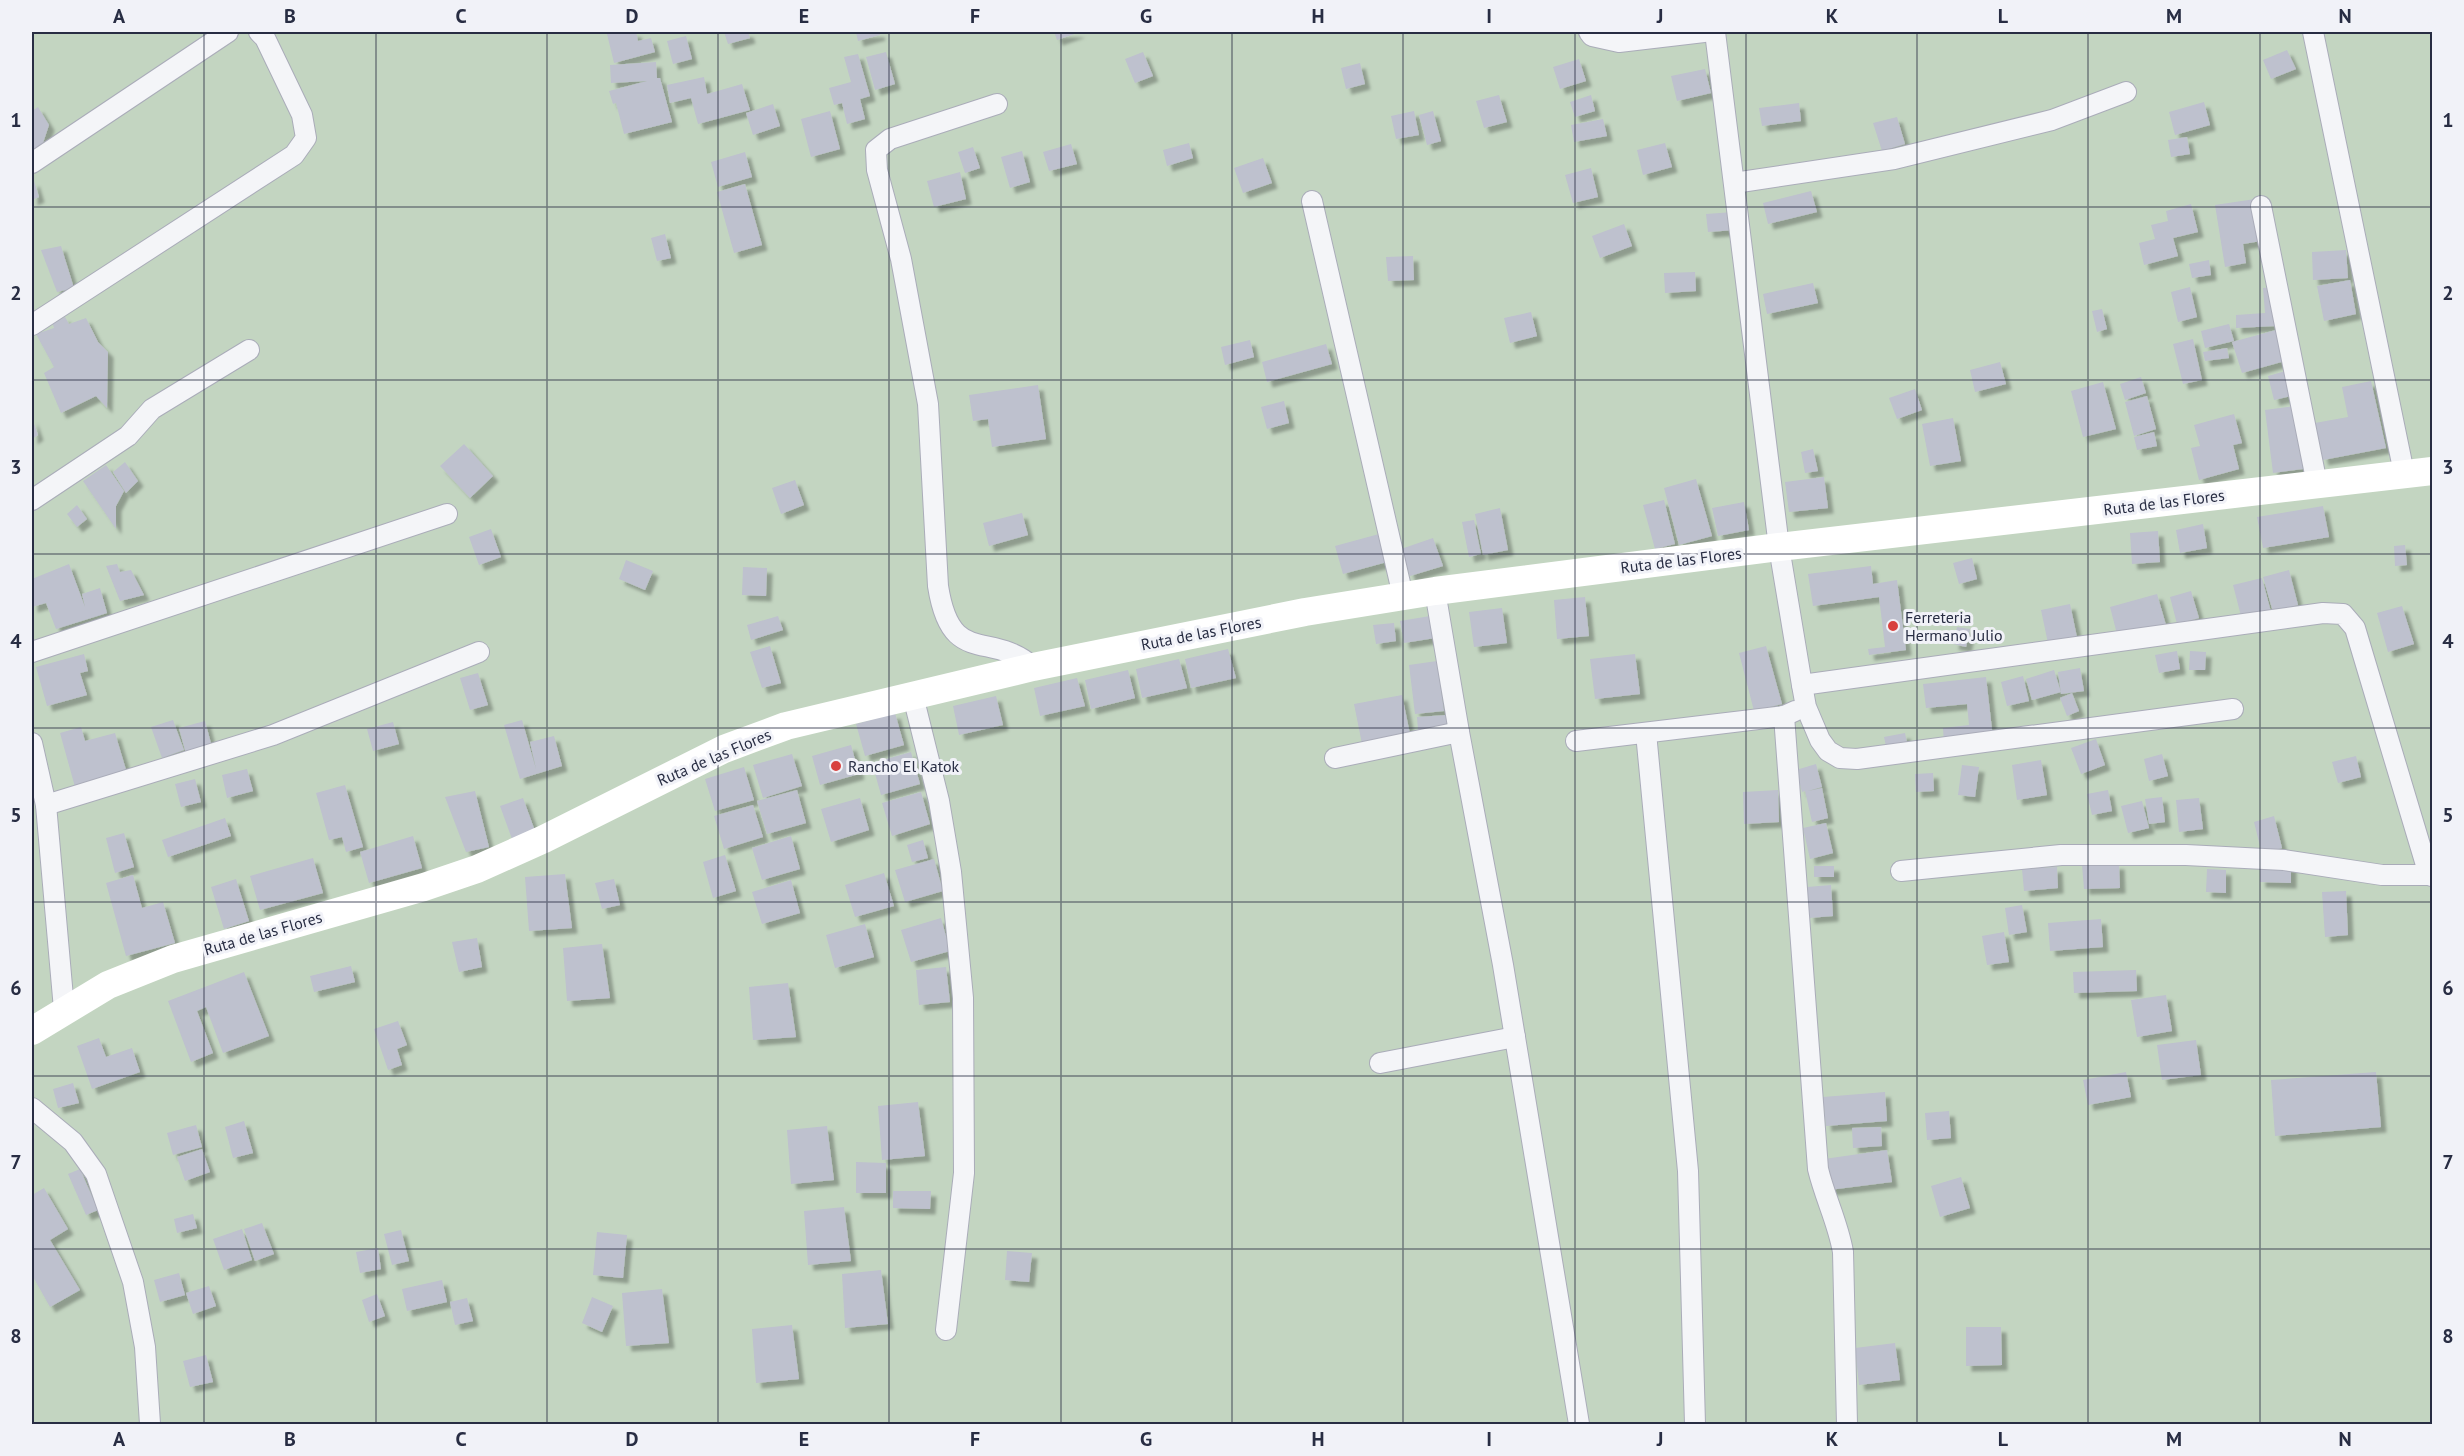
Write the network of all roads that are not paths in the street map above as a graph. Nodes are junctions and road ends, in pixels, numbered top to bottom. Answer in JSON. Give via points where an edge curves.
{"nodes":[{"id":1,"x":228,"y":32,"type":"edge"},
{"id":2,"x":259,"y":32,"type":"edge"},
{"id":3,"x":1589,"y":32,"type":"edge"},
{"id":4,"x":1704,"y":32,"type":"edge"},
{"id":5,"x":1715,"y":32,"type":"edge"},
{"id":6,"x":2313,"y":32,"type":"edge"},
{"id":7,"x":2126,"y":92,"type":"dead end"},
{"id":8,"x":997,"y":104,"type":"dead end"},
{"id":9,"x":32,"y":163,"type":"edge"},
{"id":10,"x":1734,"y":183,"type":"junction"},
{"id":11,"x":1312,"y":201,"type":"dead end"},
{"id":12,"x":2261,"y":206,"type":"dead end"},
{"id":13,"x":32,"y":325,"type":"edge"},
{"id":14,"x":249,"y":350,"type":"dead end"},
{"id":15,"x":2433,"y":471,"type":"edge"},
{"id":16,"x":2404,"y":473,"type":"junction"},
{"id":17,"x":2317,"y":483,"type":"junction"},
{"id":18,"x":32,"y":500,"type":"edge"},
{"id":19,"x":447,"y":514,"type":"dead end"},
{"id":20,"x":1779,"y":547,"type":"junction"},
{"id":21,"x":1435,"y":591,"type":"junction"},
{"id":22,"x":1403,"y":596,"type":"junction"},
{"id":23,"x":32,"y":652,"type":"edge"},
{"id":24,"x":479,"y":652,"type":"dead end"},
{"id":25,"x":1034,"y":667,"type":"junction"},
{"id":26,"x":1802,"y":685,"type":"junction"},
{"id":27,"x":913,"y":696,"type":"junction"},
{"id":28,"x":1806,"y":707,"type":"junction"},
{"id":29,"x":2233,"y":709,"type":"dead end"},
{"id":30,"x":1784,"y":716,"type":"junction"},
{"id":31,"x":1459,"y":732,"type":"junction"},
{"id":32,"x":1646,"y":733,"type":"junction"},
{"id":33,"x":1576,"y":741,"type":"dead end"},
{"id":34,"x":32,"y":743,"type":"edge"},
{"id":35,"x":1335,"y":758,"type":"dead end"},
{"id":36,"x":46,"y":805,"type":"junction"},
{"id":37,"x":1901,"y":871,"type":"dead end"},
{"id":38,"x":2431,"y":875,"type":"edge"},
{"id":39,"x":64,"y":1009,"type":"junction"},
{"id":40,"x":32,"y":1031,"type":"edge"},
{"id":41,"x":1515,"y":1037,"type":"junction"},
{"id":42,"x":1380,"y":1062,"type":"dead end"},
{"id":43,"x":32,"y":1108,"type":"edge"},
{"id":44,"x":946,"y":1330,"type":"dead end"},
{"id":45,"x":150,"y":1425,"type":"edge"},
{"id":46,"x":1579,"y":1425,"type":"edge"},
{"id":47,"x":1695,"y":1425,"type":"edge"},
{"id":48,"x":1847,"y":1425,"type":"edge"}],
"edges":[{"from":1,"to":9,"type":"street"},
{"from":2,"to":13,"type":"street","via":[[302,115],[306,138],[294,155]]},
{"from":3,"to":4,"type":"street","via":[[1619,42]]},
{"from":5,"to":10,"type":"street"},
{"from":6,"to":16,"type":"street"},
{"from":7,"to":10,"type":"street","via":[[2052,120],[1894,159]]},
{"from":8,"to":25,"type":"street","via":[[890,139],[876,150],[877,170],[901,259],[928,404],[942,609],[952,628],[967,642],[1007,652]]},
{"from":10,"to":20,"type":"street"},
{"from":11,"to":22,"type":"street"},
{"from":12,"to":17,"type":"street"},
{"from":14,"to":18,"type":"street","via":[[152,409],[128,436]]},
{"from":15,"to":16,"type":"main road","name":"Ruta de las Flores"},
{"from":16,"to":17,"type":"main road","name":"Ruta de las Flores"},
{"from":17,"to":20,"type":"main road","name":"Ruta de las Flores"},
{"from":19,"to":23,"type":"street"},
{"from":20,"to":21,"type":"main road","name":"Ruta de las Flores"},
{"from":20,"to":26,"type":"street"},
{"from":21,"to":22,"type":"main road","name":"Ruta de las Flores"},
{"from":21,"to":31,"type":"street"},
{"from":22,"to":25,"type":"main road","name":"Ruta de las Flores"},
{"from":24,"to":36,"type":"street","via":[[273,735]]},
{"from":25,"to":27,"type":"main road","name":"Ruta de las Flores"},
{"from":26,"to":28,"type":"street"},
{"from":26,"to":38,"type":"street","via":[[2323,613],[2343,614],[2355,628]]},
{"from":27,"to":39,"type":"main road","name":"Ruta de las Flores","via":[[786,726],[724,749],[477,869],[173,959],[108,985]]},
{"from":27,"to":44,"type":"street","via":[[939,801],[951,872],[963,998],[964,1173]]},
{"from":28,"to":29,"type":"street","via":[[1828,751],[1840,758],[1857,759]]},
{"from":28,"to":30,"type":"street"},
{"from":30,"to":32,"type":"street"},
{"from":30,"to":48,"type":"street","via":[[1818,1169],[1843,1252]]},
{"from":31,"to":35,"type":"street"},
{"from":31,"to":41,"type":"street"},
{"from":32,"to":33,"type":"street"},
{"from":32,"to":47,"type":"street","via":[[1688,1171]]},
{"from":34,"to":36,"type":"street"},
{"from":36,"to":39,"type":"street"},
{"from":37,"to":38,"type":"street","via":[[2061,855],[2186,855],[2284,860],[2382,875]]},
{"from":39,"to":40,"type":"main road","name":"Ruta de las Flores"},
{"from":41,"to":42,"type":"street"},
{"from":41,"to":46,"type":"street"},
{"from":43,"to":45,"type":"street","via":[[73,1142],[96,1174],[133,1282],[145,1347]]}]}
